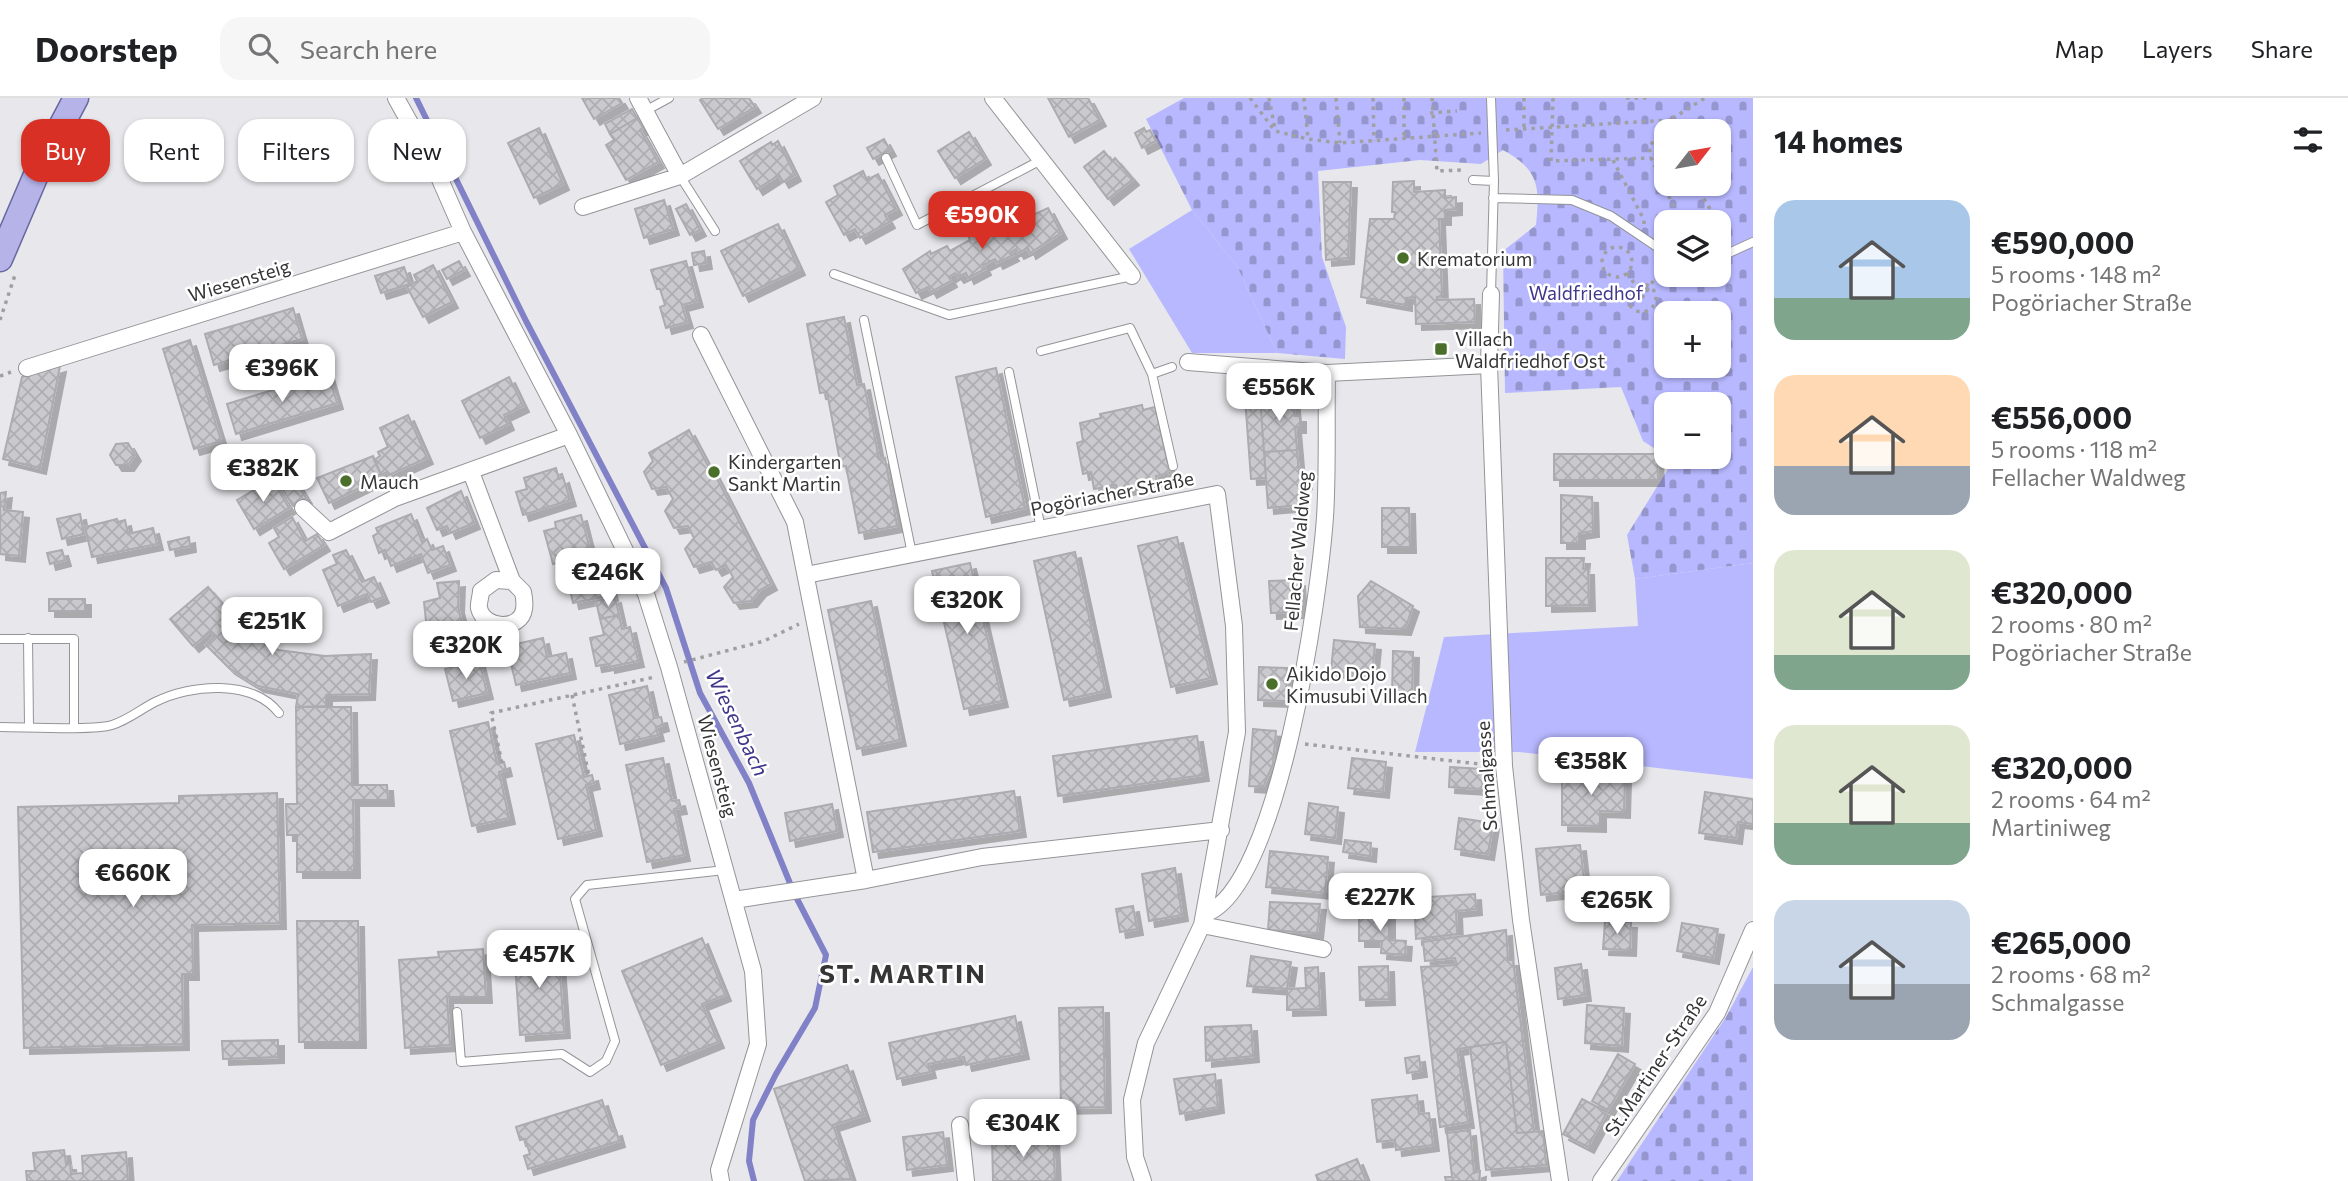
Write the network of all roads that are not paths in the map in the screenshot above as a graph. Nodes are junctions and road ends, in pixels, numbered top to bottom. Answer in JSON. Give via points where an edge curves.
{"nodes":[{"id":1,"x":76,"y":98,"type":"edge"},
{"id":2,"x":396,"y":98,"type":"edge"},
{"id":3,"x":668,"y":98,"type":"edge"},
{"id":4,"x":813,"y":98,"type":"edge"},
{"id":5,"x":993,"y":98,"type":"edge"},
{"id":6,"x":1491,"y":98,"type":"edge"},
{"id":7,"x":642,"y":105,"type":"edge"},
{"id":8,"x":886,"y":158,"type":"dead end"},
{"id":9,"x":1043,"y":159,"type":"junction"},
{"id":10,"x":680,"y":176,"type":"junction"},
{"id":11,"x":1473,"y":180,"type":"road end"},
{"id":12,"x":1494,"y":181,"type":"junction"},
{"id":13,"x":1493,"y":198,"type":"junction"},
{"id":14,"x":583,"y":207,"type":"dead end"},
{"id":15,"x":463,"y":232,"type":"junction"},
{"id":16,"x":715,"y":232,"type":"dead end"},
{"id":17,"x":1753,"y":242,"type":"edge"},
{"id":18,"x":1654,"y":244,"type":"edge"},
{"id":19,"x":3,"y":246,"type":"edge"},
{"id":20,"x":1731,"y":252,"type":"edge"},
{"id":21,"x":834,"y":274,"type":"dead end"},
{"id":22,"x":1132,"y":276,"type":"joint"},
{"id":23,"x":1491,"y":294,"type":"joint"},
{"id":24,"x":864,"y":320,"type":"dead end"},
{"id":25,"x":701,"y":335,"type":"dead end"},
{"id":26,"x":1041,"y":351,"type":"dead end"},
{"id":27,"x":1180,"y":364,"type":"joint"},
{"id":28,"x":1489,"y":365,"type":"junction"},
{"id":29,"x":27,"y":368,"type":"dead end"},
{"id":30,"x":1009,"y":372,"type":"dead end"},
{"id":31,"x":1327,"y":373,"type":"junction"},
{"id":32,"x":1152,"y":374,"type":"junction"},
{"id":33,"x":569,"y":435,"type":"junction"},
{"id":34,"x":1173,"y":466,"type":"dead end"},
{"id":35,"x":471,"y":472,"type":"junction"},
{"id":36,"x":303,"y":508,"type":"dead end"},
{"id":37,"x":1041,"y":528,"type":"junction"},
{"id":38,"x":912,"y":554,"type":"junction"},
{"id":39,"x":806,"y":575,"type":"junction"},
{"id":40,"x":512,"y":581,"type":"dead end"},
{"id":41,"x":28,"y":638,"type":"junction"},
{"id":42,"x":0,"y":639,"type":"edge"},
{"id":43,"x":279,"y":713,"type":"dead end"},
{"id":44,"x":29,"y":726,"type":"junction"},
{"id":45,"x":74,"y":726,"type":"junction"},
{"id":46,"x":0,"y":727,"type":"edge"},
{"id":47,"x":1221,"y":830,"type":"junction"},
{"id":48,"x":724,"y":870,"type":"junction"},
{"id":49,"x":866,"y":880,"type":"junction"},
{"id":50,"x":734,"y":900,"type":"junction"},
{"id":51,"x":1203,"y":920,"type":"junction"},
{"id":52,"x":1753,"y":930,"type":"edge"},
{"id":53,"x":1323,"y":949,"type":"dead end"},
{"id":54,"x":457,"y":1012,"type":"dead end"},
{"id":55,"x":960,"y":1125,"type":"dead end"},
{"id":56,"x":721,"y":1181,"type":"edge"},
{"id":57,"x":966,"y":1181,"type":"edge"},
{"id":58,"x":1143,"y":1181,"type":"edge"},
{"id":59,"x":1560,"y":1181,"type":"edge"},
{"id":60,"x":1601,"y":1181,"type":"edge"}],
"edges":[{"from":1,"to":19,"type":"main road"},
{"from":2,"to":15,"type":"street","name":"Wiesensteig","via":[[435,168]]},
{"from":3,"to":7,"type":"lane"},
{"from":4,"to":10,"type":"street"},
{"from":5,"to":9,"type":"street"},
{"from":6,"to":12,"type":"lane"},
{"from":7,"to":10,"type":"street"},
{"from":8,"to":9,"type":"lane","via":[[917,225]]},
{"from":9,"to":22,"type":"street"},
{"from":10,"to":14,"type":"street"},
{"from":10,"to":16,"type":"lane"},
{"from":11,"to":12,"type":"lane"},
{"from":12,"to":13,"type":"lane"},
{"from":13,"to":18,"type":"lane","via":[[1572,200],[1611,216]]},
{"from":13,"to":23,"type":"lane"},
{"from":15,"to":29,"type":"street","name":"Wiesensteig"},
{"from":15,"to":33,"type":"street","name":"Wiesensteig"},
{"from":17,"to":20,"type":"lane"},
{"from":21,"to":22,"type":"lane","via":[[949,315]]},
{"from":23,"to":28,"type":"street","name":"Schmalgasse"},
{"from":24,"to":38,"type":"lane"},
{"from":25,"to":39,"type":"street","via":[[795,522]]},
{"from":26,"to":32,"type":"lane","via":[[1130,328]]},
{"from":27,"to":31,"type":"street"},
{"from":27,"to":32,"type":"lane"},
{"from":28,"to":31,"type":"street"},
{"from":28,"to":59,"type":"street","name":"Schmalgasse","via":[[1504,766],[1521,920]]},
{"from":30,"to":37,"type":"lane"},
{"from":31,"to":51,"type":"street","name":"Fellacher Waldweg","via":[[1325,516],[1309,650],[1290,743],[1255,848],[1237,883]]},
{"from":32,"to":34,"type":"lane"},
{"from":33,"to":35,"type":"street"},
{"from":33,"to":48,"type":"street","name":"Wiesensteig","via":[[646,594]]},
{"from":35,"to":36,"type":"street","via":[[395,498],[329,532]]},
{"from":35,"to":40,"type":"street"},
{"from":37,"to":38,"type":"street","name":"Pogöriacher Straße"},
{"from":37,"to":47,"type":"street","name":"Pogöriacher Straße","via":[[1217,494],[1234,626],[1237,732]]},
{"from":38,"to":39,"type":"street","name":"Pogöriacher Straße"},
{"from":39,"to":49,"type":"street"},
{"from":41,"to":42,"type":"lane"},
{"from":41,"to":44,"type":"lane"},
{"from":41,"to":45,"type":"lane","via":[[74,639]]},
{"from":43,"to":45,"type":"lane","via":[[270,701],[231,689],[194,689],[157,701],[110,726]]},
{"from":44,"to":45,"type":"lane"},
{"from":44,"to":46,"type":"lane"},
{"from":47,"to":49,"type":"street","via":[[982,857]]},
{"from":47,"to":51,"type":"street","name":"Pogöriacher Straße"},
{"from":48,"to":50,"type":"street","name":"Wiesensteig"},
{"from":48,"to":54,"type":"lane","via":[[587,885],[575,899],[615,1041],[606,1062],[590,1072],[562,1054],[461,1062]]},
{"from":49,"to":50,"type":"street"},
{"from":50,"to":56,"type":"street","name":"Wiesensteig","via":[[753,971],[758,1044],[719,1170]]},
{"from":51,"to":53,"type":"street"},
{"from":51,"to":58,"type":"street","name":"Pogöriacher Straße","via":[[1146,1043],[1132,1100],[1135,1157]]},
{"from":52,"to":60,"type":"street","name":"St.Martiner-Straße","via":[[1717,1013]]},
{"from":55,"to":57,"type":"street"}]}
